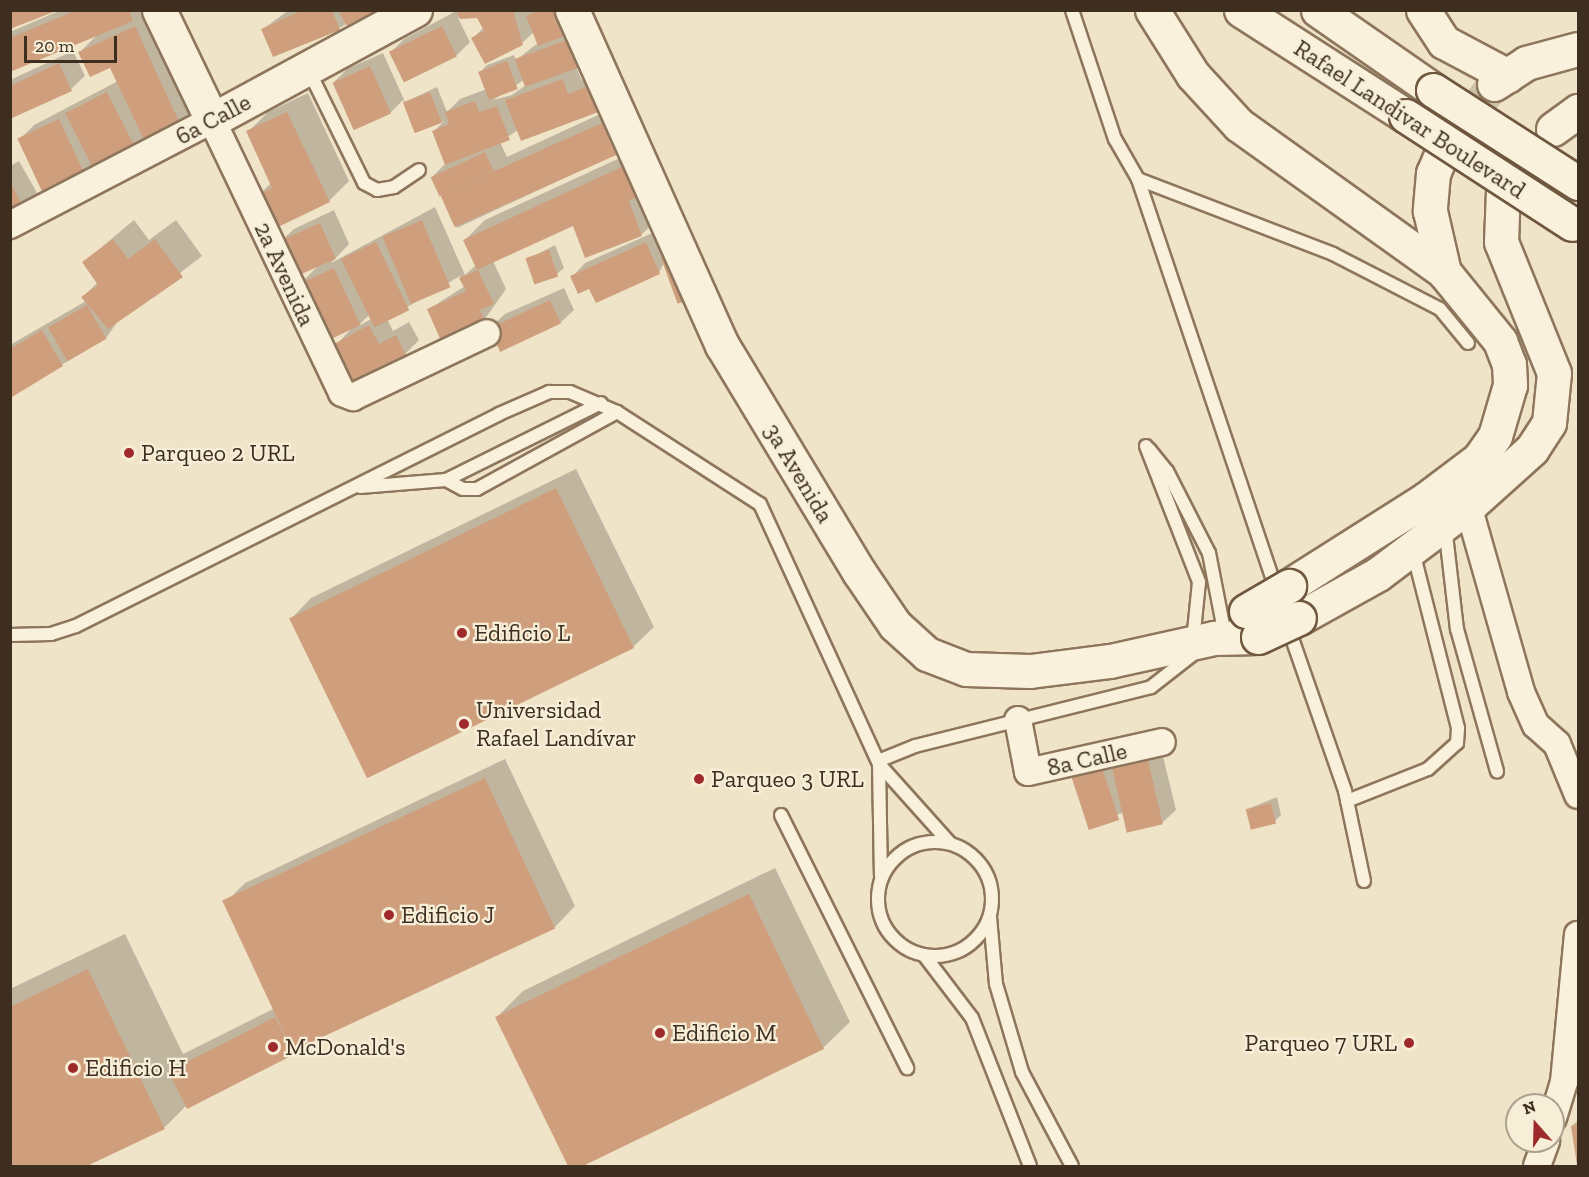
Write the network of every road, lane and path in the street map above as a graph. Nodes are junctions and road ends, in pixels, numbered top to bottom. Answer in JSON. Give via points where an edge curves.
{"nodes":[{"id":1,"x":159,"y":10,"type":"edge"},
{"id":2,"x":415,"y":10,"type":"edge"},
{"id":3,"x":572,"y":10,"type":"edge"},
{"id":4,"x":1072,"y":10,"type":"edge"},
{"id":5,"x":1152,"y":10,"type":"edge"},
{"id":6,"x":1241,"y":10,"type":"edge"},
{"id":7,"x":1422,"y":10,"type":"edge"},
{"id":8,"x":1330,"y":14,"type":"edge"},
{"id":9,"x":1569,"y":50,"type":"edge"},
{"id":10,"x":308,"y":68,"type":"junction"},
{"id":11,"x":212,"y":120,"type":"junction"},
{"id":12,"x":1443,"y":150,"type":"tunnel mouth"},
{"id":13,"x":419,"y":170,"type":"dead end"},
{"id":14,"x":1138,"y":179,"type":"junction"},
{"id":15,"x":1578,"y":183,"type":"edge"},
{"id":16,"x":1503,"y":189,"type":"dead end"},
{"id":17,"x":10,"y":225,"type":"edge"},
{"id":18,"x":1575,"y":226,"type":"edge"},
{"id":19,"x":1444,"y":272,"type":"junction"},
{"id":20,"x":487,"y":333,"type":"dead end"},
{"id":21,"x":1468,"y":343,"type":"dead end"},
{"id":22,"x":601,"y":403,"type":"junction"},
{"id":23,"x":617,"y":412,"type":"junction"},
{"id":24,"x":446,"y":480,"type":"junction"},
{"id":25,"x":353,"y":488,"type":"junction"},
{"id":26,"x":1465,"y":491,"type":"junction"},
{"id":27,"x":1445,"y":523,"type":"junction"},
{"id":28,"x":1413,"y":549,"type":"junction"},
{"id":29,"x":1227,"y":630,"type":"junction"},
{"id":30,"x":10,"y":635,"type":"edge"},
{"id":31,"x":1018,"y":720,"type":"junction"},
{"id":32,"x":1162,"y":742,"type":"dead end"},
{"id":33,"x":879,"y":762,"type":"junction"},
{"id":34,"x":1497,"y":771,"type":"dead end"},
{"id":35,"x":1578,"y":795,"type":"edge"},
{"id":36,"x":1347,"y":801,"type":"junction"},
{"id":37,"x":781,"y":815,"type":"dead end"},
{"id":38,"x":950,"y":843,"type":"junction"},
{"id":39,"x":881,"y":879,"type":"junction"},
{"id":40,"x":1364,"y":881,"type":"dead end"},
{"id":41,"x":989,"y":916,"type":"junction"},
{"id":42,"x":1578,"y":935,"type":"edge"},
{"id":43,"x":924,"y":955,"type":"junction"},
{"id":44,"x":907,"y":1068,"type":"dead end"},
{"id":45,"x":1561,"y":1093,"type":"edge"},
{"id":46,"x":1030,"y":1167,"type":"edge"},
{"id":47,"x":1072,"y":1167,"type":"edge"}],
"edges":[{"from":1,"to":11,"type":"street","name":"2a Avenida"},
{"from":2,"to":10,"type":"street","name":"6a Calle"},
{"from":3,"to":29,"type":"street","name":"3a Avenida","via":[[722,345],[895,625],[927,654],[966,669],[1030,671],[1110,661]]},
{"from":4,"to":14,"type":"lane","via":[[1115,140]]},
{"from":5,"to":19,"type":"street","via":[[1193,75],[1239,125]]},
{"from":6,"to":18,"type":"street","name":"Rafael Landivar Boulevard","bridge":true},
{"from":7,"to":9,"type":"street","via":[[1444,42],[1501,80]]},
{"from":8,"to":15,"type":"street","name":"Rafael Landivar Boulevard","bridge":true,"via":[[1433,90]]},
{"from":10,"to":11,"type":"street","name":"6a Calle"},
{"from":10,"to":13,"type":"lane","via":[[364,183],[377,190],[394,187]]},
{"from":11,"to":17,"type":"street","name":"6a Calle"},
{"from":11,"to":20,"type":"street","name":"2a Avenida","via":[[342,393],[353,397]]},
{"from":12,"to":19,"type":"street","via":[[1433,173],[1430,211]]},
{"from":14,"to":21,"type":"lane","via":[[1333,254],[1440,309]]},
{"from":14,"to":36,"type":"lane"},
{"from":16,"to":26,"type":"street","via":[[1501,242],[1554,373],[1555,400],[1549,423],[1532,449]]},
{"from":19,"to":26,"type":"street","via":[[1500,341],[1509,364],[1510,385],[1495,436]]},
{"from":22,"to":23,"type":"lane"},
{"from":22,"to":24,"type":"lane"},
{"from":22,"to":25,"type":"lane","via":[[570,392],[549,393]]},
{"from":23,"to":24,"type":"lane","via":[[477,489],[463,489]]},
{"from":23,"to":33,"type":"lane","via":[[745,492],[772,519]]},
{"from":24,"to":25,"type":"lane"},
{"from":25,"to":30,"type":"lane","via":[[76,626],[51,634]]},
{"from":26,"to":27,"type":"street"},
{"from":26,"to":29,"type":"street","bridge":true,"via":[[1289,586]]},
{"from":26,"to":35,"type":"street","via":[[1521,692],[1536,725],[1557,744]]},
{"from":27,"to":28,"type":"street"},
{"from":27,"to":34,"type":"lane","via":[[1457,629]]},
{"from":28,"to":29,"type":"street","bridge":true,"via":[[1299,618]]},
{"from":28,"to":36,"type":"lane","via":[[1458,728],[1457,743],[1428,769]]},
{"from":29,"to":29,"type":"lane","via":[[1209,553],[1167,471],[1146,446],[1199,582]]},
{"from":29,"to":31,"type":"lane","via":[[1151,687]]},
{"from":31,"to":32,"type":"street","name":"8a Calle","via":[[1028,772]]},
{"from":31,"to":33,"type":"lane"},
{"from":33,"to":38,"type":"lane"},
{"from":33,"to":39,"type":"lane"},
{"from":36,"to":40,"type":"lane"},
{"from":37,"to":44,"type":"lane"},
{"from":38,"to":39,"type":"lane","via":[[926,843],[903,851]]},
{"from":38,"to":41,"type":"lane","via":[[985,871],[992,901]]},
{"from":39,"to":43,"type":"lane","via":[[877,899],[885,927],[906,948]]},
{"from":41,"to":43,"type":"lane","via":[[971,943],[941,956]]},
{"from":41,"to":47,"type":"lane","via":[[996,984],[1022,1072]]},
{"from":42,"to":45,"type":"street"},
{"from":43,"to":46,"type":"lane","via":[[972,1018]]}]}
